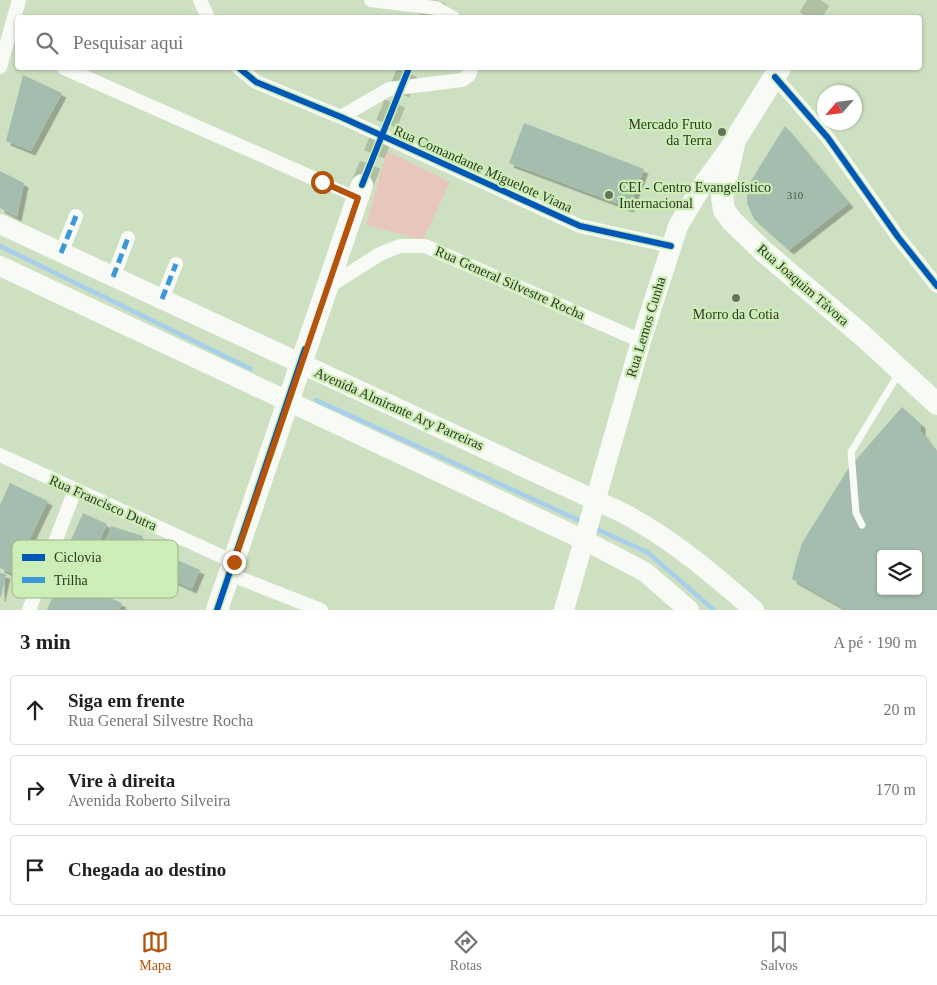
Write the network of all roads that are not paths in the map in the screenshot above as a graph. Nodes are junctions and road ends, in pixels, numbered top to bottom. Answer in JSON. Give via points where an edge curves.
{"nodes":[{"id":1,"x":18,"y":0,"type":"edge"},
{"id":2,"x":200,"y":0,"type":"edge"},
{"id":3,"x":371,"y":0,"type":"edge"},
{"id":4,"x":207,"y":15,"type":"edge"},
{"id":5,"x":448,"y":15,"type":"edge"},
{"id":6,"x":8,"y":43,"type":"edge"},
{"id":7,"x":0,"y":67,"type":"edge"},
{"id":8,"x":69,"y":70,"type":"edge"},
{"id":9,"x":241,"y":70,"type":"edge"},
{"id":10,"x":470,"y":70,"type":"edge"},
{"id":11,"x":778,"y":72,"type":"edge"},
{"id":12,"x":341,"y":117,"type":"junction"},
{"id":13,"x":735,"y":140,"type":"junction"},
{"id":14,"x":322,"y":182,"type":"joint"},
{"id":15,"x":360,"y":192,"type":"joint"},
{"id":16,"x":76,"y":216,"type":"dead end"},
{"id":17,"x":0,"y":224,"type":"edge"},
{"id":18,"x":128,"y":238,"type":"dead end"},
{"id":19,"x":672,"y":246,"type":"junction"},
{"id":20,"x":61,"y":252,"type":"junction"},
{"id":21,"x":176,"y":264,"type":"dead end"},
{"id":22,"x":0,"y":266,"type":"edge"},
{"id":23,"x":113,"y":276,"type":"junction"},
{"id":24,"x":937,"y":286,"type":"edge"},
{"id":25,"x":326,"y":288,"type":"junction"},
{"id":26,"x":162,"y":299,"type":"junction"},
{"id":27,"x":641,"y":342,"type":"junction"},
{"id":28,"x":300,"y":364,"type":"junction"},
{"id":29,"x":901,"y":370,"type":"junction"},
{"id":30,"x":288,"y":403,"type":"junction"},
{"id":31,"x":937,"y":404,"type":"edge"},
{"id":32,"x":0,"y":455,"type":"edge"},
{"id":33,"x":75,"y":490,"type":"junction"},
{"id":34,"x":589,"y":520,"type":"junction"},
{"id":35,"x":862,"y":525,"type":"dead end"},
{"id":36,"x":56,"y":540,"type":"edge"},
{"id":37,"x":175,"y":540,"type":"edge"},
{"id":38,"x":178,"y":542,"type":"edge"},
{"id":39,"x":231,"y":568,"type":"junction"},
{"id":40,"x":34,"y":598,"type":"edge"},
{"id":41,"x":29,"y":610,"type":"edge"},
{"id":42,"x":217,"y":610,"type":"edge"},
{"id":43,"x":321,"y":610,"type":"edge"},
{"id":44,"x":564,"y":610,"type":"edge"},
{"id":45,"x":689,"y":610,"type":"edge"},
{"id":46,"x":754,"y":610,"type":"edge"}],
"edges":[{"from":1,"to":6,"type":"street"},
{"from":2,"to":4,"type":"street"},
{"from":3,"to":5,"type":"street","via":[[436,8]]},
{"from":6,"to":7,"type":"street"},
{"from":8,"to":14,"type":"street"},
{"from":9,"to":12,"type":"street","name":"Rua Comandante Miguelote Viana","via":[[256,82]]},
{"from":10,"to":12,"type":"street","via":[[462,80],[388,89]]},
{"from":11,"to":13,"type":"main road","name":"Rua Lemos Cunha"},
{"from":11,"to":24,"type":"street","via":[[849,165],[880,214]]},
{"from":12,"to":19,"type":"street","name":"Rua Comandante Miguelote Viana","via":[[580,226]]},
{"from":13,"to":19,"type":"main road","name":"Rua Lemos Cunha","via":[[694,199],[678,226]]},
{"from":13,"to":29,"type":"main road","name":"Rua Joaquim Távora","via":[[722,198],[724,210],[763,251]]},
{"from":14,"to":15,"type":"street"},
{"from":15,"to":25,"type":"main road"},
{"from":16,"to":20,"type":"street"},
{"from":17,"to":20,"type":"main road","name":"Avenida Almirante Ary Parreiras"},
{"from":18,"to":23,"type":"street"},
{"from":19,"to":27,"type":"main road","name":"Rua Lemos Cunha"},
{"from":20,"to":23,"type":"main road","name":"Avenida Almirante Ary Parreiras"},
{"from":21,"to":26,"type":"street"},
{"from":22,"to":30,"type":"main road","name":"Avenida Almirante Ary Parreiras"},
{"from":23,"to":26,"type":"main road","name":"Avenida Almirante Ary Parreiras"},
{"from":25,"to":27,"type":"street","name":"Rua General Silvestre Rocha","via":[[380,254],[400,246],[426,246]]},
{"from":25,"to":28,"type":"main road"},
{"from":26,"to":28,"type":"main road","name":"Avenida Almirante Ary Parreiras"},
{"from":27,"to":34,"type":"main road","name":"Rua Lemos Cunha"},
{"from":28,"to":30,"type":"main road"},
{"from":28,"to":34,"type":"main road","name":"Avenida Almirante Ary Parreiras","via":[[497,453]]},
{"from":29,"to":31,"type":"main road","name":"Rua Joaquim Távora"},
{"from":29,"to":35,"type":"lane","via":[[851,452],[856,513]]},
{"from":30,"to":34,"type":"main road","name":"Avenida Almirante Ary Parreiras"},
{"from":30,"to":39,"type":"main road"},
{"from":32,"to":33,"type":"street","name":"Rua Francisco Dutra"},
{"from":33,"to":36,"type":"street"},
{"from":33,"to":37,"type":"street","name":"Rua Francisco Dutra"},
{"from":34,"to":44,"type":"main road","name":"Rua Lemos Cunha"},
{"from":34,"to":45,"type":"main road","name":"Avenida Almirante Ary Parreiras"},
{"from":34,"to":46,"type":"main road","name":"Avenida Almirante Ary Parreiras","via":[[642,523],[702,566]]},
{"from":38,"to":39,"type":"street","name":"Rua Francisco Dutra"},
{"from":39,"to":42,"type":"main road"},
{"from":39,"to":43,"type":"street","name":"Rua Francisco Dutra"},
{"from":40,"to":41,"type":"street"}]}
